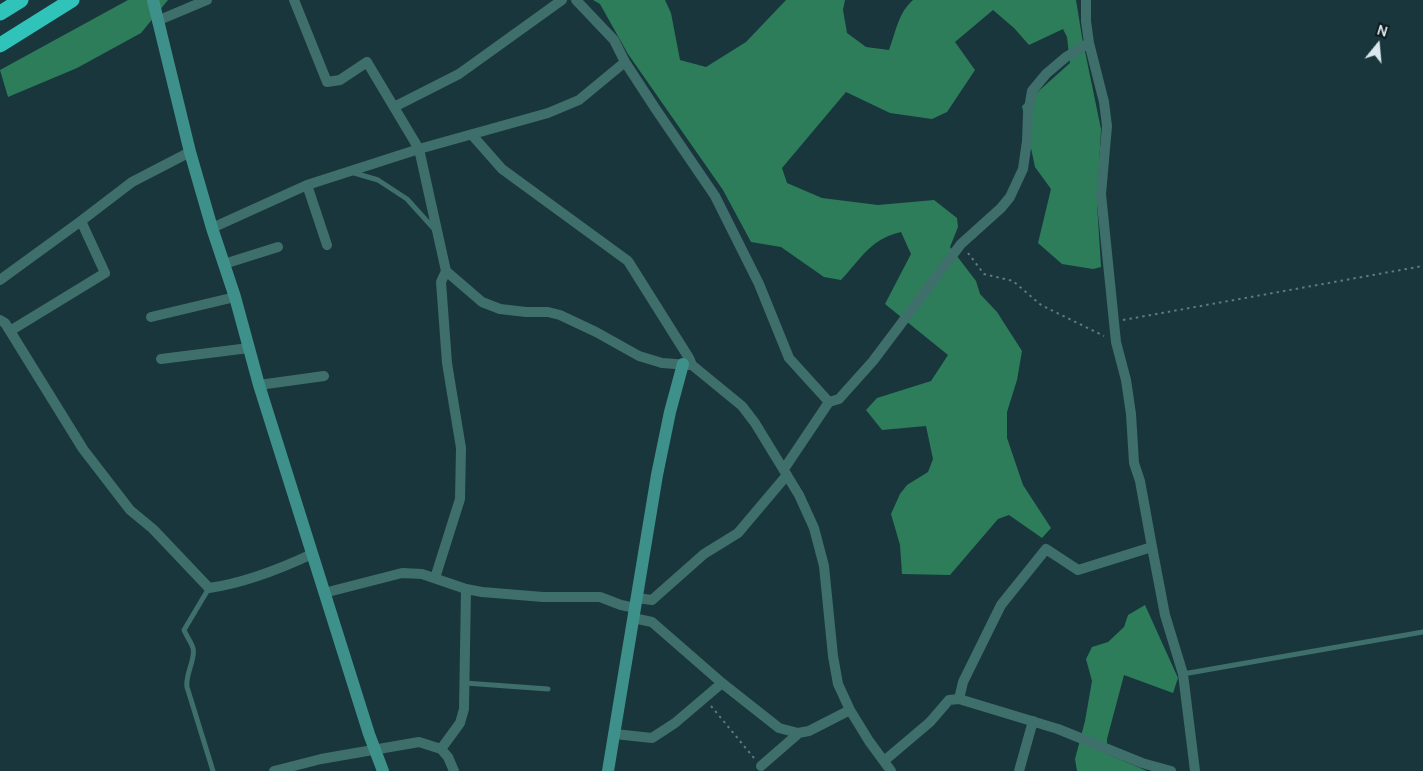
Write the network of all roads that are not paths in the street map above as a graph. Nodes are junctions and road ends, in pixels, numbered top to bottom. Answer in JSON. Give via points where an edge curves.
{"nodes":[{"id":1,"x":21,"y":0,"type":"edge"},
{"id":2,"x":72,"y":0,"type":"edge"},
{"id":3,"x":153,"y":0,"type":"edge"},
{"id":4,"x":207,"y":0,"type":"edge"},
{"id":5,"x":294,"y":0,"type":"edge"},
{"id":6,"x":562,"y":0,"type":"edge"},
{"id":7,"x":576,"y":0,"type":"edge"},
{"id":8,"x":1086,"y":0,"type":"edge"},
{"id":9,"x":0,"y":13,"type":"edge"},
{"id":10,"x":158,"y":21,"type":"junction"},
{"id":11,"x":1089,"y":43,"type":"junction"},
{"id":12,"x":0,"y":45,"type":"edge"},
{"id":13,"x":625,"y":62,"type":"junction"},
{"id":14,"x":394,"y":107,"type":"junction"},
{"id":15,"x":472,"y":135,"type":"junction"},
{"id":16,"x":419,"y":149,"type":"junction"},
{"id":17,"x":190,"y":152,"type":"junction"},
{"id":18,"x":348,"y":171,"type":"junction"},
{"id":19,"x":307,"y":185,"type":"junction"},
{"id":20,"x":81,"y":221,"type":"junction"},
{"id":21,"x":212,"y":228,"type":"junction"},
{"id":22,"x":438,"y":233,"type":"junction"},
{"id":23,"x":327,"y":245,"type":"dead end"},
{"id":24,"x":278,"y":247,"type":"dead end"},
{"id":25,"x":224,"y":264,"type":"junction"},
{"id":26,"x":446,"y":271,"type":"junction"},
{"id":27,"x":0,"y":280,"type":"edge"},
{"id":28,"x":235,"y":297,"type":"junction"},
{"id":29,"x":151,"y":317,"type":"dead end"},
{"id":30,"x":0,"y":320,"type":"edge"},
{"id":31,"x":10,"y":330,"type":"junction"},
{"id":32,"x":249,"y":348,"type":"junction"},
{"id":33,"x":162,"y":360,"type":"dead end"},
{"id":34,"x":688,"y":365,"type":"junction"},
{"id":35,"x":324,"y":376,"type":"dead end"},
{"id":36,"x":259,"y":386,"type":"junction"},
{"id":37,"x":829,"y":402,"type":"junction"},
{"id":38,"x":786,"y":472,"type":"junction"},
{"id":39,"x":1152,"y":548,"type":"junction"},
{"id":40,"x":312,"y":554,"type":"junction"},
{"id":41,"x":435,"y":578,"type":"junction"},
{"id":42,"x":209,"y":588,"type":"junction"},
{"id":43,"x":466,"y":589,"type":"junction"},
{"id":44,"x":324,"y":594,"type":"junction"},
{"id":45,"x":635,"y":608,"type":"junction"},
{"id":46,"x":1423,"y":632,"type":"edge"},
{"id":47,"x":1184,"y":674,"type":"junction"},
{"id":48,"x":465,"y":683,"type":"junction"},
{"id":49,"x":722,"y":683,"type":"junction"},
{"id":50,"x":548,"y":689,"type":"dead end"},
{"id":51,"x":959,"y":699,"type":"junction"},
{"id":52,"x":850,"y":710,"type":"junction"},
{"id":53,"x":1033,"y":721,"type":"junction"},
{"id":54,"x":799,"y":733,"type":"junction"},
{"id":55,"x":614,"y":734,"type":"junction"},
{"id":56,"x":441,"y":748,"type":"junction"},
{"id":57,"x":375,"y":749,"type":"junction"},
{"id":58,"x":884,"y":761,"type":"junction"},
{"id":59,"x":761,"y":766,"type":"road end"},
{"id":60,"x":213,"y":771,"type":"edge"},
{"id":61,"x":274,"y":771,"type":"edge"},
{"id":62,"x":383,"y":771,"type":"edge"},
{"id":63,"x":454,"y":771,"type":"edge"},
{"id":64,"x":608,"y":771,"type":"edge"},
{"id":65,"x":891,"y":771,"type":"edge"},
{"id":66,"x":1019,"y":771,"type":"edge"},
{"id":67,"x":1171,"y":771,"type":"edge"},
{"id":68,"x":1195,"y":771,"type":"edge"}],
"edges":[{"from":1,"to":9,"type":"highway"},
{"from":2,"to":12,"type":"highway"},
{"from":3,"to":10,"type":"street"},
{"from":4,"to":10,"type":"street"},
{"from":5,"to":14,"type":"street","via":[[327,82],[340,80],[367,62]]},
{"from":6,"to":14,"type":"street","via":[[459,74]]},
{"from":7,"to":13,"type":"street","via":[[614,40]]},
{"from":8,"to":11,"type":"street"},
{"from":10,"to":17,"type":"street"},
{"from":11,"to":37,"type":"street","via":[[1066,57],[1032,91],[1023,169],[1010,198],[961,244],[873,361],[839,398]]},
{"from":11,"to":39,"type":"street","via":[[1107,126],[1102,194],[1116,342],[1126,380],[1134,462]]},
{"from":13,"to":15,"type":"street","via":[[579,100],[548,113]]},
{"from":13,"to":37,"type":"street","via":[[714,196],[759,284],[789,358]]},
{"from":14,"to":16,"type":"street"},
{"from":15,"to":16,"type":"street"},
{"from":15,"to":34,"type":"street","via":[[502,169],[628,261]]},
{"from":16,"to":18,"type":"street"},
{"from":16,"to":22,"type":"street"},
{"from":17,"to":20,"type":"street","via":[[132,182]]},
{"from":17,"to":21,"type":"street"},
{"from":18,"to":19,"type":"street"},
{"from":18,"to":22,"type":"lane","via":[[378,180],[408,199]]},
{"from":19,"to":21,"type":"street"},
{"from":19,"to":23,"type":"street"},
{"from":20,"to":27,"type":"street"},
{"from":20,"to":31,"type":"street","via":[[105,273]]},
{"from":21,"to":25,"type":"street"},
{"from":22,"to":26,"type":"street"},
{"from":24,"to":25,"type":"street"},
{"from":25,"to":28,"type":"street"},
{"from":26,"to":34,"type":"street","via":[[482,302],[500,310],[560,315],[639,356],[662,363]]},
{"from":26,"to":41,"type":"street","via":[[442,282],[446,354],[461,448],[460,499]]},
{"from":28,"to":29,"type":"street"},
{"from":28,"to":32,"type":"street"},
{"from":30,"to":31,"type":"street"},
{"from":31,"to":42,"type":"street","via":[[83,449],[109,484],[130,510],[153,529]]},
{"from":32,"to":33,"type":"street"},
{"from":32,"to":36,"type":"street"},
{"from":34,"to":38,"type":"street","via":[[742,406]]},
{"from":34,"to":45,"type":"street","via":[[670,412],[658,467]]},
{"from":35,"to":36,"type":"street"},
{"from":36,"to":40,"type":"street"},
{"from":37,"to":38,"type":"street"},
{"from":38,"to":45,"type":"street","via":[[738,533],[704,554],[652,600]]},
{"from":38,"to":52,"type":"street","via":[[814,528],[824,566],[838,684]]},
{"from":39,"to":47,"type":"street","via":[[1166,615]]},
{"from":39,"to":51,"type":"street","via":[[1078,570],[1046,548],[1001,605],[963,682]]},
{"from":40,"to":42,"type":"street","via":[[287,566]]},
{"from":40,"to":44,"type":"street"},
{"from":41,"to":43,"type":"street"},
{"from":41,"to":44,"type":"street","via":[[402,573]]},
{"from":42,"to":60,"type":"lane","via":[[184,630],[194,656],[186,687]]},
{"from":43,"to":45,"type":"street","via":[[543,597],[600,597]]},
{"from":43,"to":48,"type":"street"},
{"from":44,"to":57,"type":"street"},
{"from":45,"to":49,"type":"street"},
{"from":45,"to":55,"type":"street"},
{"from":46,"to":47,"type":"lane"},
{"from":47,"to":68,"type":"street"},
{"from":48,"to":50,"type":"lane"},
{"from":48,"to":56,"type":"street","via":[[460,723]]},
{"from":49,"to":54,"type":"street","via":[[779,728]]},
{"from":49,"to":55,"type":"street","via":[[652,738]]},
{"from":51,"to":53,"type":"street"},
{"from":51,"to":58,"type":"street","via":[[949,700],[924,727]]},
{"from":52,"to":54,"type":"street"},
{"from":52,"to":58,"type":"street"},
{"from":53,"to":66,"type":"street"},
{"from":53,"to":67,"type":"street"},
{"from":54,"to":59,"type":"street"},
{"from":55,"to":64,"type":"street"},
{"from":56,"to":57,"type":"street","via":[[419,742]]},
{"from":56,"to":63,"type":"street"},
{"from":57,"to":61,"type":"street"},
{"from":57,"to":62,"type":"street"},
{"from":58,"to":65,"type":"street"}]}
